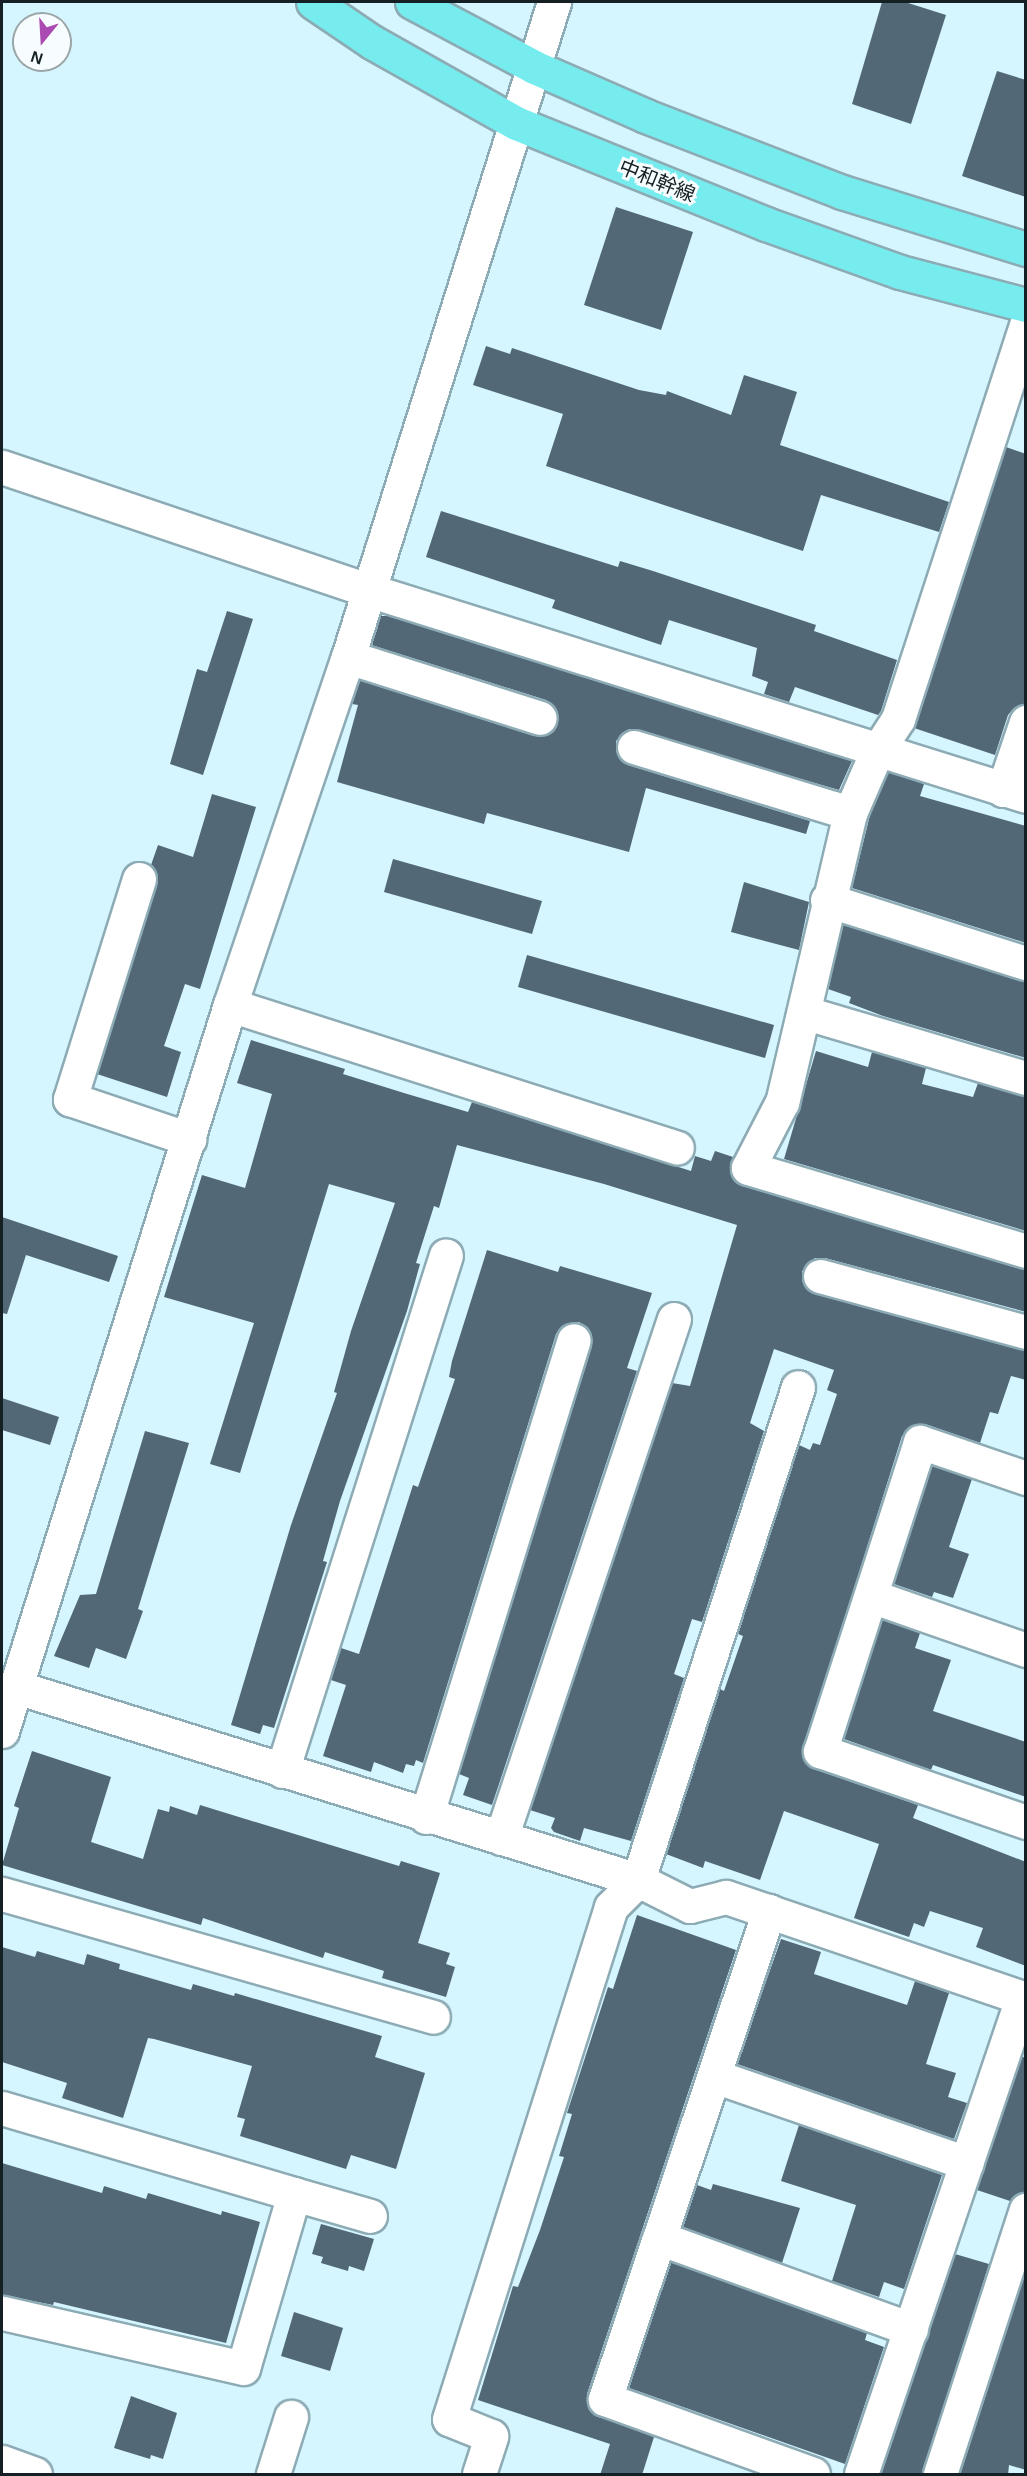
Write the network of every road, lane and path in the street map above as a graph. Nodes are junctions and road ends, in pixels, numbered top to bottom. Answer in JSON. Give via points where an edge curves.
{"nodes":[{"id":1,"x":313,"y":2,"type":"edge"},
{"id":2,"x":412,"y":2,"type":"edge"},
{"id":3,"x":554,"y":2,"type":"edge"},
{"id":4,"x":534,"y":67,"type":"junction"},
{"id":5,"x":516,"y":123,"type":"junction"},
{"id":6,"x":1026,"y":249,"type":"edge"},
{"id":7,"x":1026,"y":305,"type":"edge"},
{"id":8,"x":1026,"y":325,"type":"edge"},
{"id":9,"x":2,"y":468,"type":"edge"},
{"id":10,"x":368,"y":590,"type":"junction"},
{"id":11,"x":348,"y":657,"type":"junction"},
{"id":12,"x":540,"y":718,"type":"dead end"},
{"id":13,"x":1026,"y":722,"type":"edge"},
{"id":14,"x":634,"y":747,"type":"dead end"},
{"id":15,"x":877,"y":751,"type":"junction"},
{"id":16,"x":1014,"y":793,"type":"edge"},
{"id":17,"x":850,"y":813,"type":"junction"},
{"id":18,"x":139,"y":879,"type":"dead end"},
{"id":19,"x":827,"y":900,"type":"junction"},
{"id":20,"x":1026,"y":963,"type":"edge"},
{"id":21,"x":230,"y":1005,"type":"junction"},
{"id":22,"x":806,"y":1013,"type":"junction"},
{"id":23,"x":1026,"y":1078,"type":"edge"},
{"id":24,"x":189,"y":1139,"type":"junction"},
{"id":25,"x":677,"y":1148,"type":"dead end"},
{"id":26,"x":1026,"y":1251,"type":"edge"},
{"id":27,"x":446,"y":1255,"type":"dead end"},
{"id":28,"x":820,"y":1276,"type":"dead end"},
{"id":29,"x":674,"y":1319,"type":"dead end"},
{"id":30,"x":1026,"y":1332,"type":"edge"},
{"id":31,"x":574,"y":1340,"type":"dead end"},
{"id":32,"x":798,"y":1387,"type":"dead end"},
{"id":33,"x":1026,"y":1478,"type":"edge"},
{"id":34,"x":871,"y":1596,"type":"junction"},
{"id":35,"x":1026,"y":1650,"type":"edge"},
{"id":36,"x":16,"y":1687,"type":"junction"},
{"id":37,"x":2,"y":1731,"type":"edge"},
{"id":38,"x":282,"y":1771,"type":"junction"},
{"id":39,"x":426,"y":1817,"type":"junction"},
{"id":40,"x":1026,"y":1822,"type":"edge"},
{"id":41,"x":501,"y":1838,"type":"junction"},
{"id":42,"x":638,"y":1880,"type":"junction"},
{"id":43,"x":2,"y":1894,"type":"edge"},
{"id":44,"x":769,"y":1911,"type":"junction"},
{"id":45,"x":1024,"y":1998,"type":"edge"},
{"id":46,"x":433,"y":2017,"type":"dead end"},
{"id":47,"x":714,"y":2076,"type":"junction"},
{"id":48,"x":2,"y":2108,"type":"edge"},
{"id":49,"x":966,"y":2163,"type":"junction"},
{"id":50,"x":294,"y":2194,"type":"junction"},
{"id":51,"x":1026,"y":2210,"type":"edge"},
{"id":52,"x":370,"y":2216,"type":"dead end"},
{"id":53,"x":658,"y":2238,"type":"junction"},
{"id":54,"x":2,"y":2313,"type":"edge"},
{"id":55,"x":911,"y":2329,"type":"junction"},
{"id":56,"x":291,"y":2417,"type":"dead end"},
{"id":57,"x":2,"y":2462,"type":"edge"},
{"id":58,"x":35,"y":2475,"type":"edge"},
{"id":59,"x":273,"y":2475,"type":"edge"},
{"id":60,"x":479,"y":2475,"type":"edge"},
{"id":61,"x":813,"y":2475,"type":"edge"},
{"id":62,"x":861,"y":2475,"type":"edge"},
{"id":63,"x":940,"y":2475,"type":"edge"}],
"edges":[{"from":1,"to":5,"type":"main road","name":"中和幹線","via":[[372,42]]},
{"from":2,"to":4,"type":"main road"},
{"from":3,"to":4,"type":"street"},
{"from":4,"to":5,"type":"street"},
{"from":4,"to":6,"type":"main road","via":[[646,116],[842,192]]},
{"from":5,"to":7,"type":"main road","name":"中和幹線","via":[[766,224],[888,268]]},
{"from":5,"to":10,"type":"street"},
{"from":8,"to":15,"type":"street","via":[[898,719]]},
{"from":9,"to":10,"type":"street"},
{"from":10,"to":11,"type":"street"},
{"from":10,"to":15,"type":"street"},
{"from":11,"to":12,"type":"street"},
{"from":11,"to":21,"type":"street"},
{"from":13,"to":16,"type":"street"},
{"from":14,"to":17,"type":"street"},
{"from":15,"to":16,"type":"street"},
{"from":15,"to":17,"type":"street"},
{"from":17,"to":19,"type":"street"},
{"from":18,"to":24,"type":"street","via":[[70,1099]]},
{"from":19,"to":20,"type":"street"},
{"from":19,"to":22,"type":"street"},
{"from":21,"to":24,"type":"street"},
{"from":21,"to":25,"type":"street"},
{"from":22,"to":23,"type":"street"},
{"from":22,"to":26,"type":"street","via":[[783,1102],[748,1168]]},
{"from":24,"to":36,"type":"street"},
{"from":27,"to":38,"type":"street"},
{"from":28,"to":30,"type":"street"},
{"from":29,"to":41,"type":"street"},
{"from":31,"to":39,"type":"street"},
{"from":32,"to":42,"type":"street"},
{"from":33,"to":34,"type":"street","via":[[920,1442]]},
{"from":34,"to":35,"type":"street"},
{"from":34,"to":40,"type":"street","via":[[820,1751]]},
{"from":36,"to":37,"type":"street"},
{"from":36,"to":38,"type":"street"},
{"from":38,"to":39,"type":"street"},
{"from":39,"to":41,"type":"street"},
{"from":41,"to":42,"type":"street"},
{"from":42,"to":44,"type":"street","via":[[690,1906],[726,1897]]},
{"from":42,"to":60,"type":"street","via":[[611,1907],[449,2419],[491,2436]]},
{"from":43,"to":46,"type":"street"},
{"from":44,"to":45,"type":"street"},
{"from":44,"to":47,"type":"street"},
{"from":45,"to":49,"type":"street"},
{"from":47,"to":49,"type":"street"},
{"from":47,"to":53,"type":"street"},
{"from":48,"to":50,"type":"street"},
{"from":49,"to":55,"type":"street"},
{"from":50,"to":52,"type":"street"},
{"from":50,"to":54,"type":"street","via":[[243,2368]]},
{"from":51,"to":63,"type":"street"},
{"from":53,"to":55,"type":"street"},
{"from":53,"to":61,"type":"street","via":[[605,2399]]},
{"from":55,"to":62,"type":"street"},
{"from":56,"to":59,"type":"street"},
{"from":57,"to":58,"type":"street"}]}
